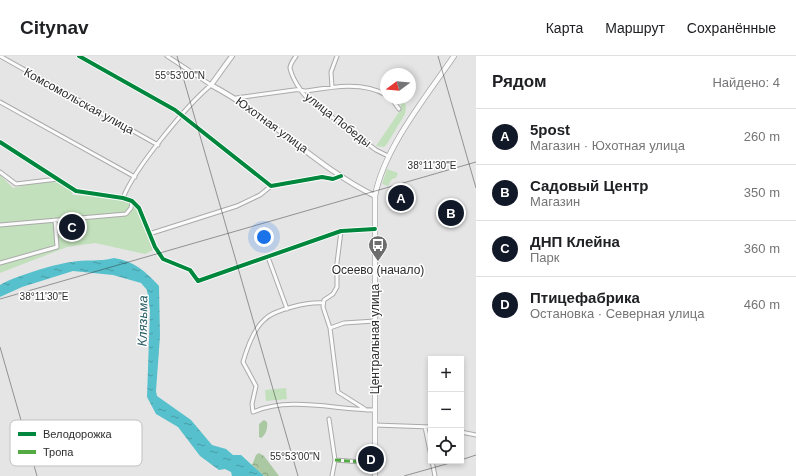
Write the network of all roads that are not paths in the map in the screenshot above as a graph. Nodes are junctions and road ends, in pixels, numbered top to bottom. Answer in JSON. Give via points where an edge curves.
{"nodes":[{"id":1,"x":0,"y":56,"type":"edge"},
{"id":2,"x":79,"y":56,"type":"edge"},
{"id":3,"x":166,"y":56,"type":"edge"},
{"id":4,"x":232,"y":56,"type":"edge"},
{"id":5,"x":296,"y":56,"type":"edge"},
{"id":6,"x":338,"y":56,"type":"edge"},
{"id":7,"x":454,"y":56,"type":"edge"},
{"id":8,"x":211,"y":85,"type":"junction"},
{"id":9,"x":332,"y":87,"type":"junction"},
{"id":10,"x":301,"y":90,"type":"junction"},
{"id":11,"x":380,"y":93,"type":"edge"},
{"id":12,"x":236,"y":98,"type":"junction"},
{"id":13,"x":0,"y":102,"type":"edge"},
{"id":14,"x":395,"y":104,"type":"edge"},
{"id":15,"x":399,"y":109,"type":"dead end"},
{"id":16,"x":182,"y":116,"type":"junction"},
{"id":17,"x":0,"y":142,"type":"edge"},
{"id":18,"x":158,"y":145,"type":"junction"},
{"id":19,"x":388,"y":156,"type":"junction"},
{"id":20,"x":0,"y":172,"type":"edge"},
{"id":21,"x":341,"y":176,"type":"junction"},
{"id":22,"x":135,"y":177,"type":"junction"},
{"id":23,"x":58,"y":179,"type":"junction"},
{"id":24,"x":271,"y":186,"type":"junction"},
{"id":25,"x":375,"y":196,"type":"junction"},
{"id":26,"x":123,"y":198,"type":"junction"},
{"id":27,"x":132,"y":201,"type":"junction"},
{"id":28,"x":55,"y":220,"type":"junction"},
{"id":29,"x":0,"y":225,"type":"edge"},
{"id":30,"x":375,"y":229,"type":"junction"},
{"id":31,"x":341,"y":231,"type":"junction"},
{"id":32,"x":150,"y":235,"type":"junction"},
{"id":33,"x":268,"y":257,"type":"junction"},
{"id":34,"x":0,"y":263,"type":"edge"},
{"id":35,"x":323,"y":303,"type":"junction"},
{"id":36,"x":287,"y":309,"type":"junction"},
{"id":37,"x":375,"y":321,"type":"junction"},
{"id":38,"x":330,"y":328,"type":"junction"},
{"id":39,"x":366,"y":410,"type":"junction"},
{"id":40,"x":375,"y":410,"type":"junction"},
{"id":41,"x":330,"y":419,"type":"dead end"},
{"id":42,"x":375,"y":425,"type":"junction"},
{"id":43,"x":425,"y":427,"type":"joint"},
{"id":44,"x":464,"y":433,"type":"edge"},
{"id":45,"x":476,"y":435,"type":"edge"},
{"id":46,"x":428,"y":442,"type":"edge"},
{"id":47,"x":335,"y":460,"type":"junction"},
{"id":48,"x":375,"y":463,"type":"junction"},
{"id":49,"x":433,"y":464,"type":"edge"},
{"id":50,"x":332,"y":476,"type":"edge"},
{"id":51,"x":375,"y":476,"type":"edge"},
{"id":52,"x":435,"y":476,"type":"edge"}],
"edges":[{"from":1,"to":18,"type":"street","name":"Комсомольская улица"},
{"from":2,"to":16,"type":"street"},
{"from":3,"to":8,"type":"street","name":"Юхотная улица"},
{"from":4,"to":8,"type":"street"},
{"from":5,"to":10,"type":"street","name":"улица Победы","via":[[290,67]]},
{"from":6,"to":9,"type":"street","via":[[331,72]]},
{"from":7,"to":19,"type":"main road","name":"Центральная улица"},
{"from":8,"to":12,"type":"street","name":"Юхотная улица"},
{"from":8,"to":16,"type":"street"},
{"from":9,"to":10,"type":"street"},
{"from":9,"to":11,"type":"street","via":[[369,88]]},
{"from":10,"to":12,"type":"street"},
{"from":10,"to":19,"type":"street","name":"улица Победы","via":[[308,99],[376,150]]},
{"from":12,"to":21,"type":"street","name":"Юхотная улица"},
{"from":13,"to":22,"type":"street"},
{"from":14,"to":15,"type":"street"},
{"from":16,"to":18,"type":"street"},
{"from":16,"to":24,"type":"street"},
{"from":17,"to":23,"type":"street"},
{"from":18,"to":22,"type":"street"},
{"from":19,"to":25,"type":"main road","name":"Центральная улица"},
{"from":20,"to":23,"type":"street","via":[[16,184]]},
{"from":21,"to":24,"type":"street"},
{"from":21,"to":25,"type":"street","name":"Юхотная улица"},
{"from":22,"to":26,"type":"street"},
{"from":23,"to":26,"type":"street","via":[[80,192]]},
{"from":24,"to":32,"type":"street","via":[[260,195],[237,206]]},
{"from":25,"to":30,"type":"main road","name":"Центральная улица"},
{"from":26,"to":27,"type":"street"},
{"from":27,"to":28,"type":"street","via":[[126,214]]},
{"from":27,"to":32,"type":"street","via":[[139,208]]},
{"from":28,"to":29,"type":"street"},
{"from":28,"to":34,"type":"street","via":[[55,248]]},
{"from":30,"to":31,"type":"street"},
{"from":30,"to":37,"type":"main road","name":"Центральная улица"},
{"from":31,"to":33,"type":"street"},
{"from":31,"to":35,"type":"street","via":[[337,287]]},
{"from":32,"to":33,"type":"street","via":[[162,259],[190,270],[198,282]]},
{"from":33,"to":36,"type":"street"},
{"from":35,"to":36,"type":"street"},
{"from":35,"to":38,"type":"street"},
{"from":36,"to":39,"type":"street","via":[[263,320],[244,358],[244,365],[256,386],[253,412],[262,408],[297,404]]},
{"from":37,"to":38,"type":"street","via":[[344,323]]},
{"from":37,"to":40,"type":"main road","name":"Центральная улица"},
{"from":38,"to":39,"type":"street","via":[[338,392]]},
{"from":39,"to":40,"type":"street"},
{"from":40,"to":42,"type":"main road","name":"Центральная улица"},
{"from":41,"to":47,"type":"street"},
{"from":42,"to":43,"type":"street"},
{"from":42,"to":48,"type":"main road","name":"Центральная улица"},
{"from":43,"to":46,"type":"street"},
{"from":44,"to":45,"type":"street"},
{"from":47,"to":48,"type":"street"},
{"from":47,"to":50,"type":"street"},
{"from":48,"to":51,"type":"main road","name":"Центральная улица"},
{"from":49,"to":52,"type":"street"}]}
